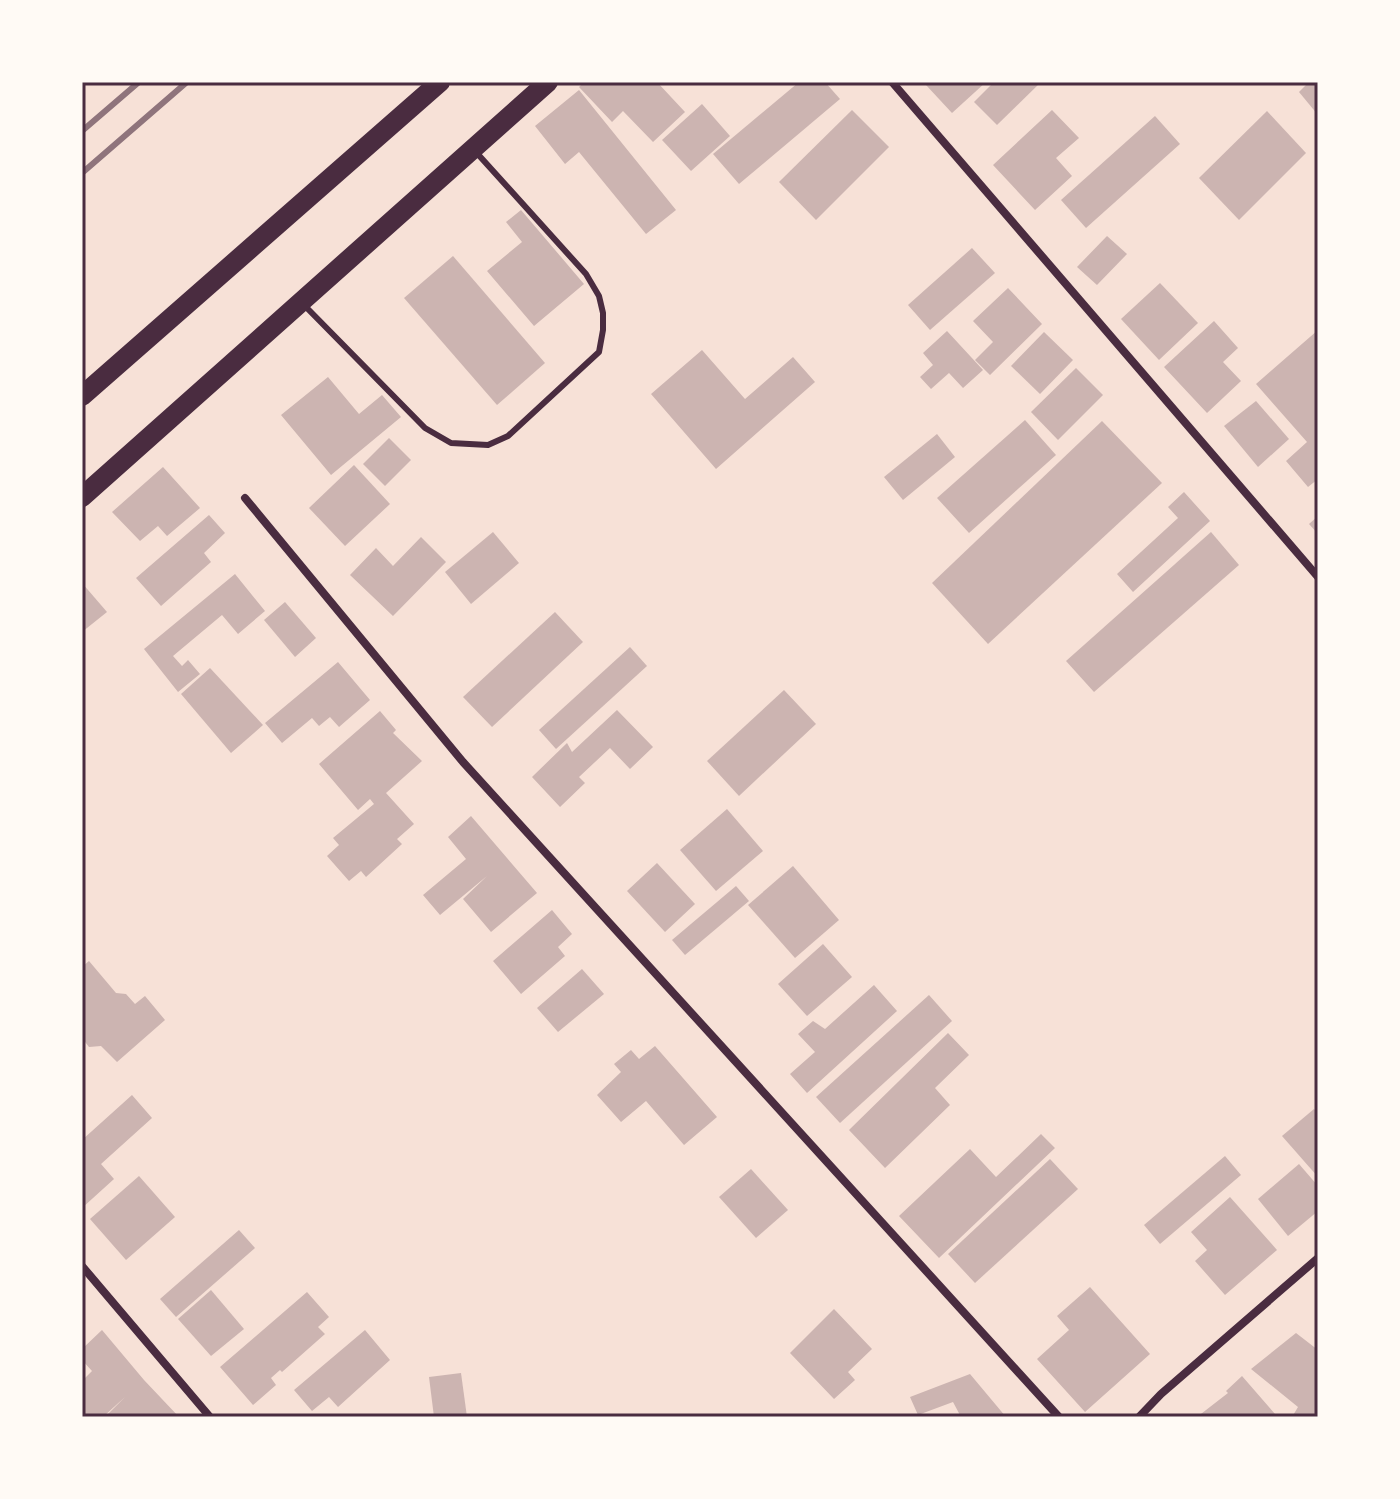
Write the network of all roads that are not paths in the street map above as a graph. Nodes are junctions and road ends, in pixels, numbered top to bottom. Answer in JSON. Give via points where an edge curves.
{"nodes":[{"id":1,"x":440,"y":82,"type":"edge"},
{"id":2,"x":548,"y":82,"type":"edge"},
{"id":3,"x":892,"y":82,"type":"edge"},
{"id":4,"x":473,"y":149,"type":"junction"},
{"id":5,"x":302,"y":303,"type":"junction"},
{"id":6,"x":82,"y":396,"type":"edge"},
{"id":7,"x":82,"y":497,"type":"edge"},
{"id":8,"x":245,"y":498,"type":"dead end"},
{"id":9,"x":1318,"y":577,"type":"edge"},
{"id":10,"x":1318,"y":1258,"type":"edge"},
{"id":11,"x":82,"y":1266,"type":"edge"},
{"id":12,"x":210,"y":1417,"type":"edge"},
{"id":13,"x":1059,"y":1417,"type":"edge"},
{"id":14,"x":1139,"y":1417,"type":"edge"}],
"edges":[{"from":1,"to":6,"type":"main road"},
{"from":2,"to":4,"type":"main road"},
{"from":3,"to":9,"type":"street"},
{"from":4,"to":5,"type":"main road"},
{"from":4,"to":5,"type":"lane","via":[[586,274],[603,313],[599,352],[508,436],[488,445],[470,445],[451,443],[425,428]]},
{"from":5,"to":7,"type":"main road"},
{"from":8,"to":13,"type":"street","via":[[463,762]]},
{"from":10,"to":14,"type":"street"},
{"from":11,"to":12,"type":"street"}]}
